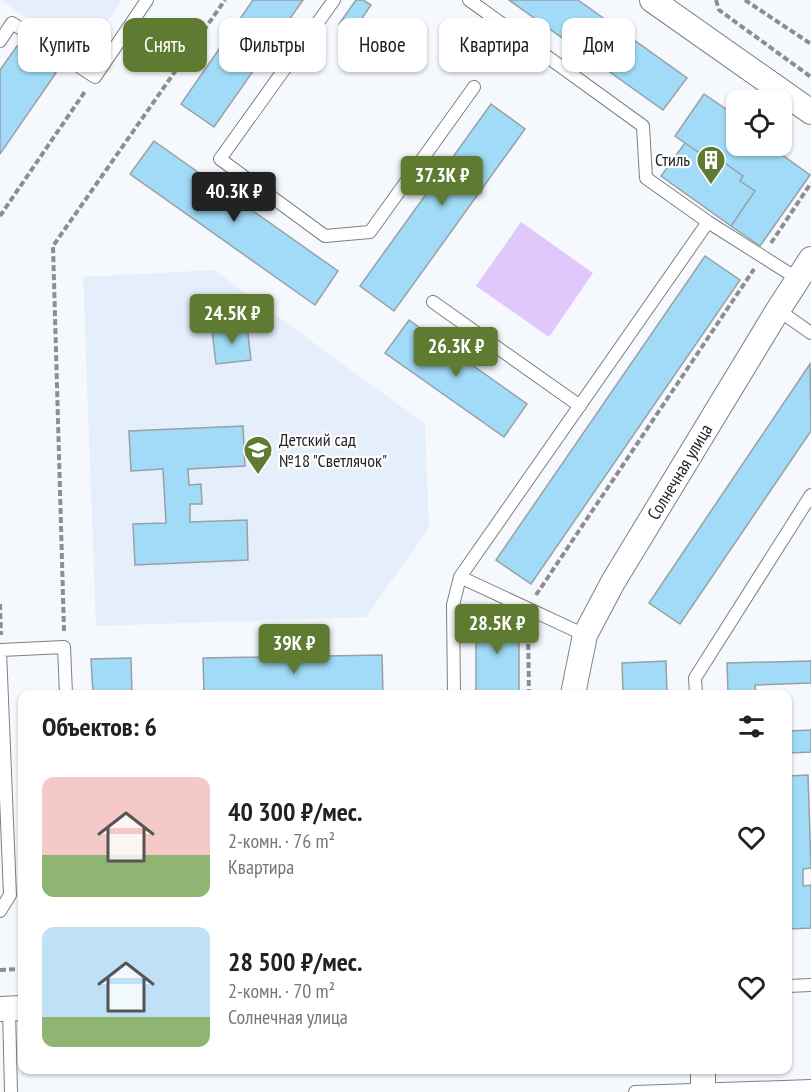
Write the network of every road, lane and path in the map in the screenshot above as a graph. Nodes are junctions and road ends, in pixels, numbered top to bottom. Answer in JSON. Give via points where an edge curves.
{"nodes":[{"id":1,"x":147,"y":0,"type":"edge"},
{"id":2,"x":225,"y":0,"type":"edge"},
{"id":3,"x":334,"y":0,"type":"edge"},
{"id":4,"x":469,"y":0,"type":"edge"},
{"id":5,"x":652,"y":0,"type":"edge"},
{"id":6,"x":716,"y":0,"type":"edge"},
{"id":7,"x":746,"y":0,"type":"edge"},
{"id":8,"x":0,"y":41,"type":"edge"},
{"id":9,"x":811,"y":44,"type":"edge"},
{"id":10,"x":95,"y":77,"type":"junction"},
{"id":11,"x":811,"y":77,"type":"edge"},
{"id":12,"x":474,"y":87,"type":"dead end"},
{"id":13,"x":811,"y":112,"type":"edge"},
{"id":14,"x":811,"y":183,"type":"edge"},
{"id":15,"x":0,"y":216,"type":"edge"},
{"id":16,"x":708,"y":222,"type":"junction"},
{"id":17,"x":762,"y":256,"type":"junction"},
{"id":18,"x":811,"y":259,"type":"edge"},
{"id":19,"x":798,"y":279,"type":"junction"},
{"id":20,"x":433,"y":302,"type":"dead end"},
{"id":21,"x":778,"y":310,"type":"junction"},
{"id":22,"x":811,"y":333,"type":"edge"},
{"id":23,"x":580,"y":406,"type":"junction"},
{"id":24,"x":811,"y":495,"type":"edge"},
{"id":25,"x":460,"y":577,"type":"junction"},
{"id":26,"x":0,"y":604,"type":"edge"},
{"id":27,"x":527,"y":608,"type":"junction"},
{"id":28,"x":585,"y":635,"type":"junction"},
{"id":29,"x":64,"y":646,"type":"junction"},
{"id":30,"x":1,"y":650,"type":"edge"},
{"id":31,"x":66,"y":690,"type":"edge"},
{"id":32,"x":454,"y":690,"type":"edge"},
{"id":33,"x":529,"y":690,"type":"edge"},
{"id":34,"x":574,"y":690,"type":"edge"},
{"id":35,"x":696,"y":690,"type":"edge"},
{"id":36,"x":0,"y":911,"type":"edge"},
{"id":37,"x":18,"y":969,"type":"edge"},
{"id":38,"x":0,"y":970,"type":"edge"},
{"id":39,"x":811,"y":985,"type":"edge"},
{"id":40,"x":792,"y":986,"type":"edge"},
{"id":41,"x":10,"y":1009,"type":"edge"},
{"id":42,"x":703,"y":1084,"type":"edge"},
{"id":43,"x":811,"y":1086,"type":"edge"},
{"id":44,"x":11,"y":1092,"type":"edge"},
{"id":45,"x":635,"y":1092,"type":"edge"}],
"edges":[{"from":1,"to":10,"type":"lane"},
{"from":2,"to":29,"type":"path","via":[[53,246]]},
{"from":3,"to":12,"type":"lane","via":[[220,159],[326,236],[370,232]]},
{"from":4,"to":16,"type":"lane","via":[[643,126],[646,178]]},
{"from":5,"to":13,"type":"street"},
{"from":6,"to":11,"type":"path","via":[[719,10]]},
{"from":7,"to":9,"type":"path"},
{"from":8,"to":10,"type":"lane","via":[[12,23]]},
{"from":10,"to":15,"type":"path"},
{"from":14,"to":17,"type":"path"},
{"from":16,"to":17,"type":"lane"},
{"from":16,"to":23,"type":"lane"},
{"from":17,"to":19,"type":"lane"},
{"from":17,"to":27,"type":"path"},
{"from":18,"to":19,"type":"street","name":"Солнечная улица"},
{"from":19,"to":21,"type":"street","name":"Солнечная улица"},
{"from":20,"to":23,"type":"lane"},
{"from":21,"to":22,"type":"lane"},
{"from":21,"to":28,"type":"street","name":"Солнечная улица"},
{"from":23,"to":25,"type":"lane"},
{"from":24,"to":35,"type":"lane","via":[[695,678]]},
{"from":25,"to":27,"type":"lane"},
{"from":25,"to":32,"type":"lane","via":[[453,605]]},
{"from":26,"to":30,"type":"path"},
{"from":27,"to":28,"type":"lane"},
{"from":27,"to":33,"type":"path"},
{"from":28,"to":34,"type":"street","name":"Солнечная улица"},
{"from":29,"to":30,"type":"lane"},
{"from":29,"to":31,"type":"lane"},
{"from":30,"to":36,"type":"lane","via":[[10,895]]},
{"from":37,"to":38,"type":"path"},
{"from":39,"to":40,"type":"lane"},
{"from":41,"to":44,"type":"lane"},
{"from":42,"to":43,"type":"lane"},
{"from":42,"to":45,"type":"lane"}]}
